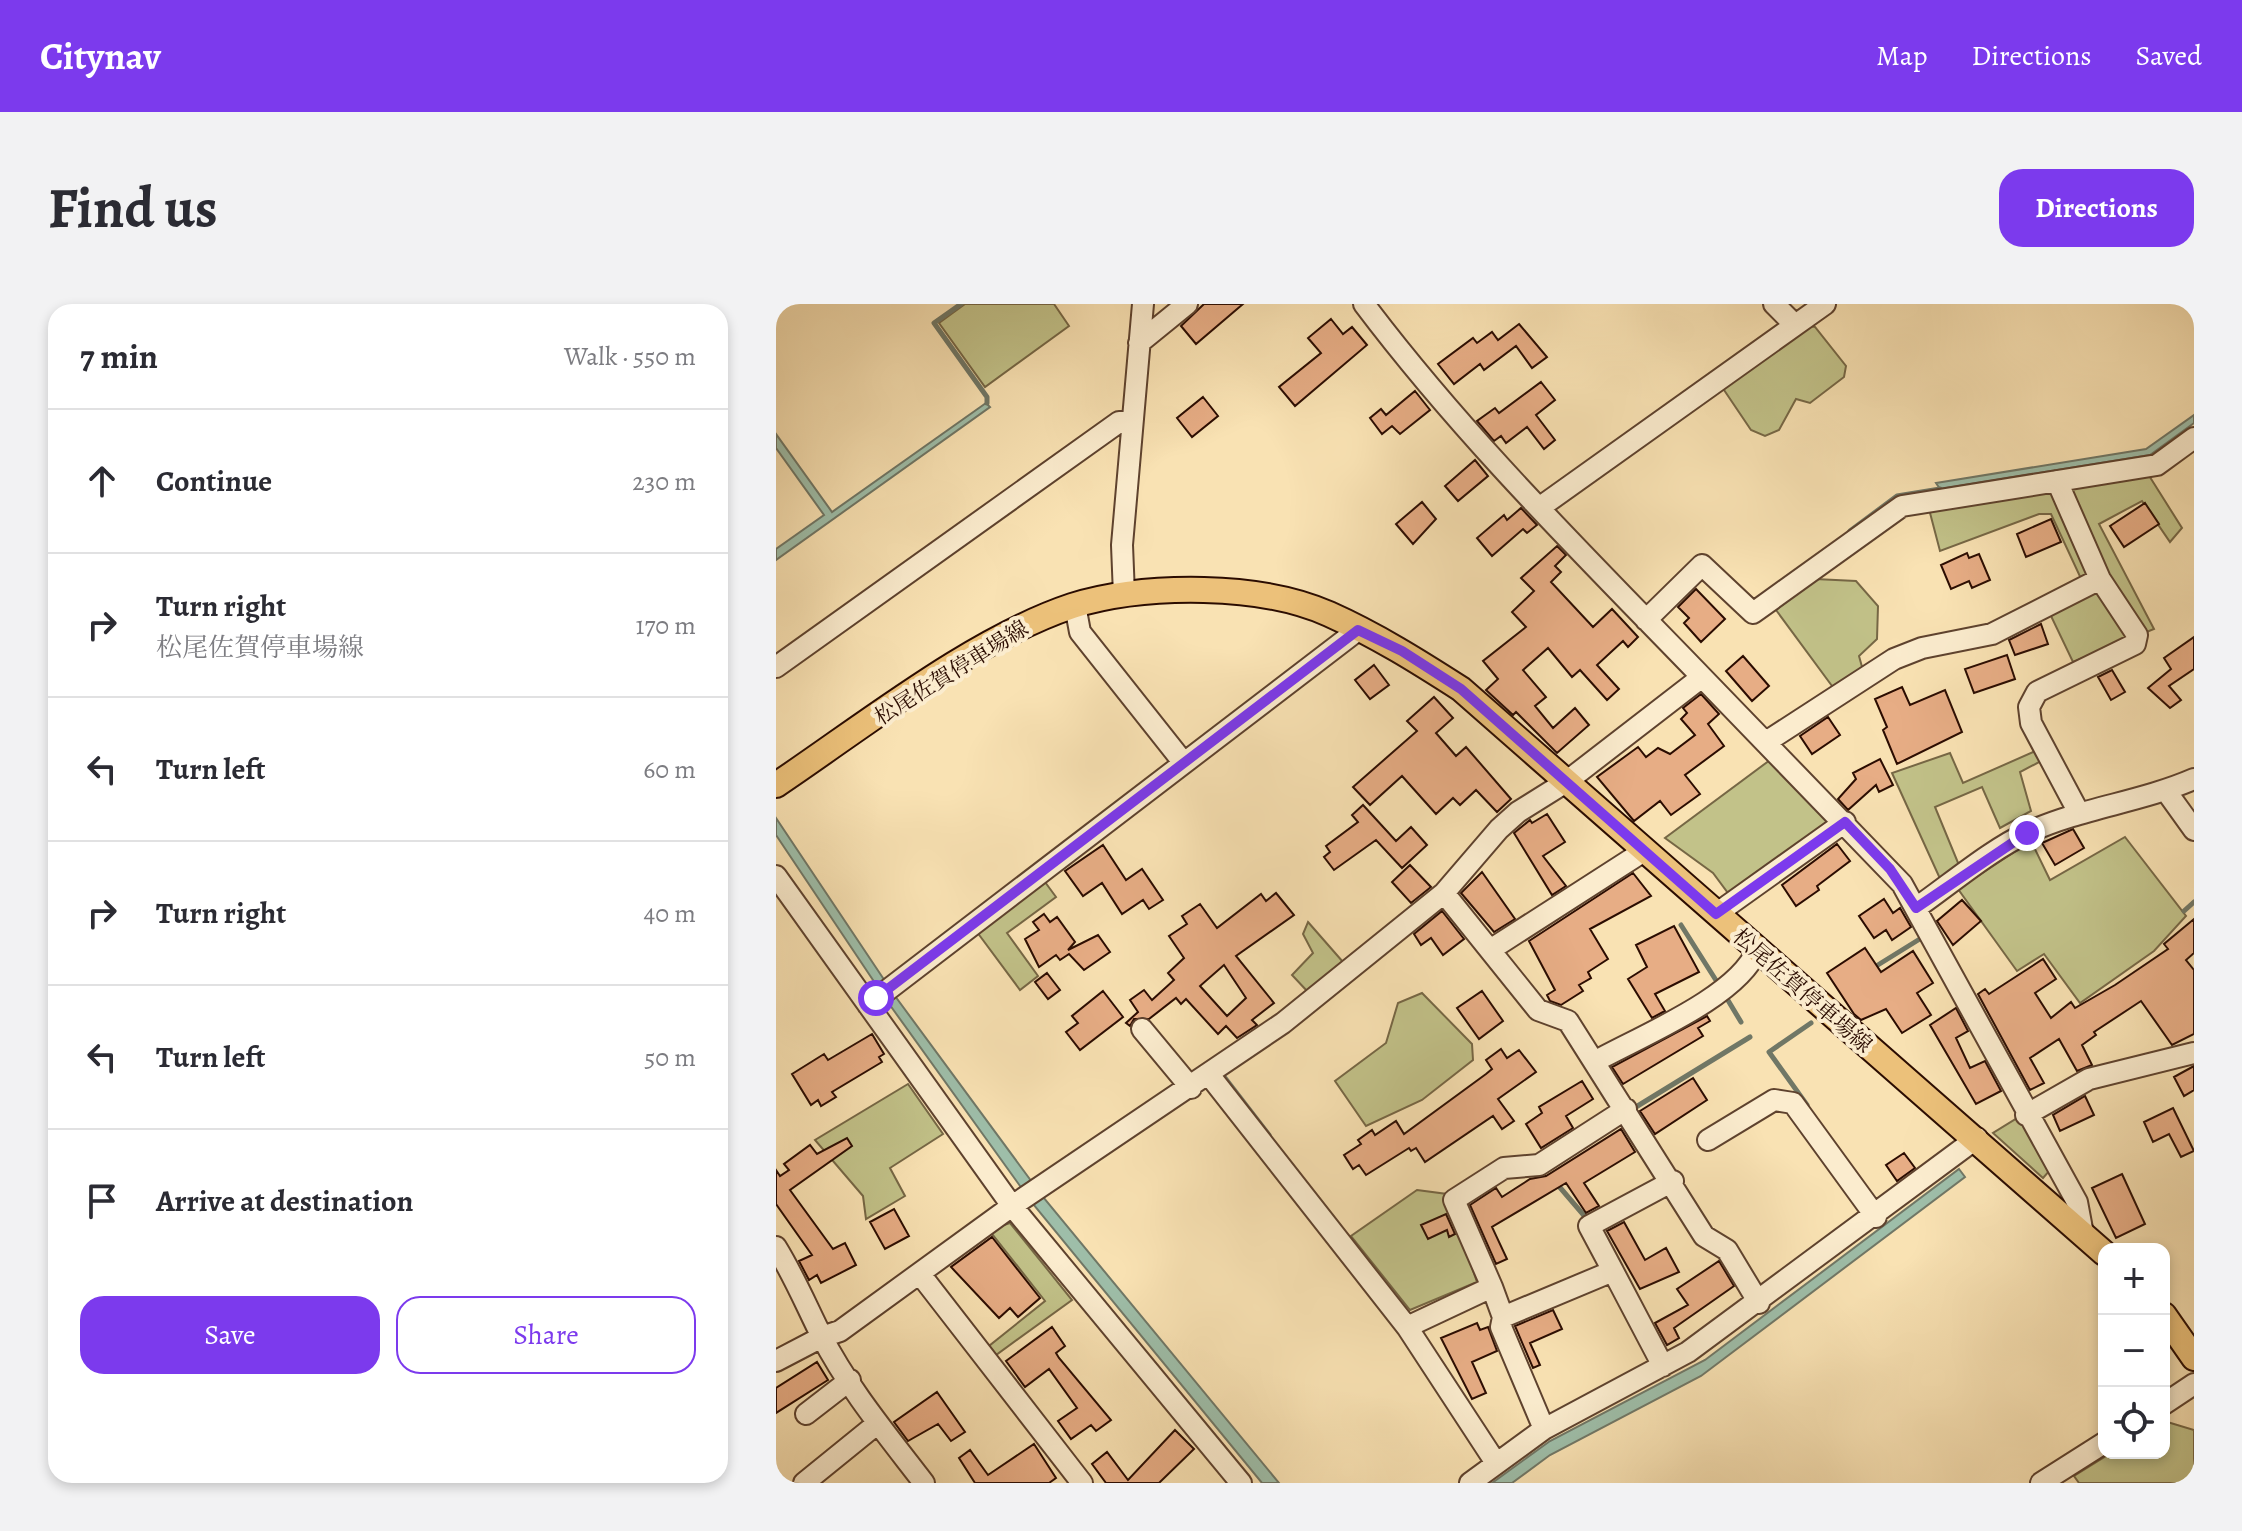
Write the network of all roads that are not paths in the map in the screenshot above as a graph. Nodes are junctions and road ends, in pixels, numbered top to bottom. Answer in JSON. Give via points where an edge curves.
{"nodes":[{"id":1,"x":1143,"y":304,"type":"edge"},
{"id":2,"x":1187,"y":304,"type":"edge"},
{"id":3,"x":1364,"y":304,"type":"edge"},
{"id":4,"x":1774,"y":304,"type":"edge"},
{"id":5,"x":1825,"y":304,"type":"edge"},
{"id":6,"x":1795,"y":325,"type":"junction"},
{"id":7,"x":1139,"y":343,"type":"junction"},
{"id":8,"x":1132,"y":422,"type":"junction"},
{"id":9,"x":2194,"y":438,"type":"edge"},
{"id":10,"x":2057,"y":481,"type":"junction"},
{"id":11,"x":1539,"y":508,"type":"junction"},
{"id":12,"x":2100,"y":579,"type":"junction"},
{"id":13,"x":1124,"y":595,"type":"junction"},
{"id":14,"x":1075,"y":605,"type":"junction"},
{"id":15,"x":1646,"y":620,"type":"junction"},
{"id":16,"x":1358,"y":630,"type":"junction"},
{"id":17,"x":776,"y":667,"type":"edge"},
{"id":18,"x":1702,"y":677,"type":"junction"},
{"id":19,"x":1766,"y":742,"type":"junction"},
{"id":20,"x":1183,"y":762,"type":"junction"},
{"id":21,"x":2194,"y":779,"type":"edge"},
{"id":22,"x":1566,"y":782,"type":"junction"},
{"id":23,"x":776,"y":785,"type":"edge"},
{"id":24,"x":2166,"y":791,"type":"junction"},
{"id":25,"x":2079,"y":813,"type":"junction"},
{"id":26,"x":1845,"y":822,"type":"junction"},
{"id":27,"x":2194,"y":830,"type":"edge"},
{"id":28,"x":1644,"y":851,"type":"junction"},
{"id":29,"x":776,"y":876,"type":"edge"},
{"id":30,"x":1444,"y":893,"type":"junction"},
{"id":31,"x":1916,"y":908,"type":"junction"},
{"id":32,"x":1716,"y":914,"type":"junction"},
{"id":33,"x":1490,"y":950,"type":"junction"},
{"id":34,"x":1757,"y":950,"type":"junction"},
{"id":35,"x":872,"y":1001,"type":"junction"},
{"id":36,"x":1142,"y":1029,"type":"dead end"},
{"id":37,"x":2194,"y":1053,"type":"edge"},
{"id":38,"x":1596,"y":1061,"type":"junction"},
{"id":39,"x":1210,"y":1076,"type":"junction"},
{"id":40,"x":1191,"y":1088,"type":"junction"},
{"id":41,"x":1625,"y":1113,"type":"junction"},
{"id":42,"x":2026,"y":1115,"type":"junction"},
{"id":43,"x":1977,"y":1138,"type":"junction"},
{"id":44,"x":1708,"y":1140,"type":"dead end"},
{"id":45,"x":1673,"y":1181,"type":"junction"},
{"id":46,"x":1016,"y":1203,"type":"junction"},
{"id":47,"x":1876,"y":1217,"type":"junction"},
{"id":48,"x":2083,"y":1234,"type":"junction"},
{"id":49,"x":776,"y":1247,"type":"edge"},
{"id":50,"x":2098,"y":1248,"type":"edge"},
{"id":51,"x":1613,"y":1271,"type":"junction"},
{"id":52,"x":920,"y":1274,"type":"junction"},
{"id":53,"x":1492,"y":1287,"type":"junction"},
{"id":54,"x":1759,"y":1303,"type":"junction"},
{"id":55,"x":1503,"y":1317,"type":"junction"},
{"id":56,"x":2170,"y":1324,"type":"edge"},
{"id":57,"x":1407,"y":1327,"type":"junction"},
{"id":58,"x":822,"y":1337,"type":"junction"},
{"id":59,"x":2194,"y":1358,"type":"edge"},
{"id":60,"x":776,"y":1361,"type":"edge"},
{"id":61,"x":1663,"y":1366,"type":"junction"},
{"id":62,"x":850,"y":1380,"type":"junction"},
{"id":63,"x":2194,"y":1384,"type":"edge"},
{"id":64,"x":2170,"y":1400,"type":"edge"},
{"id":65,"x":806,"y":1414,"type":"dead end"},
{"id":66,"x":878,"y":1423,"type":"junction"},
{"id":67,"x":1544,"y":1429,"type":"junction"},
{"id":68,"x":2098,"y":1447,"type":"edge"},
{"id":69,"x":1496,"y":1463,"type":"junction"},
{"id":70,"x":804,"y":1483,"type":"edge"},
{"id":71,"x":924,"y":1483,"type":"edge"},
{"id":72,"x":1082,"y":1483,"type":"edge"},
{"id":73,"x":1241,"y":1483,"type":"edge"},
{"id":74,"x":1470,"y":1483,"type":"edge"},
{"id":75,"x":2041,"y":1483,"type":"edge"}],
"edges":[{"from":1,"to":7,"type":"street"},
{"from":2,"to":7,"type":"street"},
{"from":3,"to":11,"type":"street","via":[[1419,377]]},
{"from":4,"to":6,"type":"street"},
{"from":5,"to":6,"type":"street"},
{"from":6,"to":11,"type":"street"},
{"from":7,"to":8,"type":"street"},
{"from":8,"to":13,"type":"street","via":[[1122,545]]},
{"from":8,"to":17,"type":"street","via":[[1119,422]]},
{"from":9,"to":10,"type":"street","via":[[2157,465]]},
{"from":10,"to":12,"type":"street"},
{"from":10,"to":15,"type":"street","via":[[1902,506],[1753,613],[1702,565]]},
{"from":11,"to":15,"type":"street"},
{"from":12,"to":19,"type":"street","via":[[1992,634],[1894,659]]},
{"from":12,"to":25,"type":"street","via":[[2137,635],[2135,644],[2037,692],[2029,707],[2031,723]]},
{"from":13,"to":14,"type":"main road","name":"松尾佐賀停車場線"},
{"from":13,"to":16,"type":"main road","name":"松尾佐賀停車場線","via":[[1239,591],[1328,613]]},
{"from":14,"to":20,"type":"street","via":[[1080,632]]},
{"from":14,"to":23,"type":"main road","name":"松尾佐賀停車場線","via":[[973,654]]},
{"from":15,"to":18,"type":"street"},
{"from":16,"to":20,"type":"street"},
{"from":16,"to":22,"type":"main road","name":"松尾佐賀停車場線","via":[[1461,689]]},
{"from":18,"to":19,"type":"street"},
{"from":18,"to":22,"type":"street"},
{"from":19,"to":26,"type":"street"},
{"from":20,"to":35,"type":"street"},
{"from":21,"to":24,"type":"street"},
{"from":22,"to":28,"type":"main road","name":"松尾佐賀停車場線"},
{"from":22,"to":30,"type":"street","via":[[1499,829]]},
{"from":24,"to":25,"type":"street"},
{"from":24,"to":27,"type":"street"},
{"from":25,"to":31,"type":"street","via":[[2027,833]]},
{"from":26,"to":31,"type":"street","via":[[1890,869]]},
{"from":26,"to":32,"type":"street"},
{"from":28,"to":32,"type":"main road","name":"松尾佐賀停車場線"},
{"from":28,"to":33,"type":"street"},
{"from":29,"to":35,"type":"street"},
{"from":30,"to":33,"type":"street"},
{"from":30,"to":39,"type":"street"},
{"from":31,"to":42,"type":"street"},
{"from":32,"to":34,"type":"main road","name":"松尾佐賀停車場線"},
{"from":33,"to":38,"type":"street","via":[[1538,1010],[1568,1021]]},
{"from":34,"to":38,"type":"street","via":[[1727,989]]},
{"from":34,"to":43,"type":"main road","name":"松尾佐賀停車場線"},
{"from":35,"to":46,"type":"street"},
{"from":36,"to":40,"type":"street"},
{"from":37,"to":42,"type":"street","via":[[2089,1079]]},
{"from":38,"to":41,"type":"street"},
{"from":39,"to":40,"type":"street"},
{"from":39,"to":57,"type":"street"},
{"from":40,"to":46,"type":"street"},
{"from":41,"to":45,"type":"street"},
{"from":41,"to":53,"type":"street","via":[[1539,1165],[1504,1168],[1454,1200]]},
{"from":42,"to":48,"type":"street","via":[[2077,1202]]},
{"from":43,"to":47,"type":"street"},
{"from":43,"to":48,"type":"main road","name":"松尾佐賀停車場線"},
{"from":44,"to":47,"type":"street","via":[[1774,1100],[1793,1103]]},
{"from":45,"to":51,"type":"street","via":[[1594,1223]]},
{"from":45,"to":54,"type":"street","via":[[1704,1236],[1727,1250]]},
{"from":46,"to":52,"type":"street"},
{"from":46,"to":73,"type":"street"},
{"from":47,"to":54,"type":"street"},
{"from":48,"to":50,"type":"main road","name":"松尾佐賀停車場線"},
{"from":49,"to":58,"type":"street"},
{"from":51,"to":55,"type":"street"},
{"from":51,"to":61,"type":"street"},
{"from":52,"to":58,"type":"street","via":[[840,1331]]},
{"from":52,"to":72,"type":"street"},
{"from":53,"to":55,"type":"street"},
{"from":53,"to":57,"type":"street"},
{"from":54,"to":61,"type":"street"},
{"from":55,"to":67,"type":"street","via":[[1501,1327]]},
{"from":56,"to":59,"type":"main road"},
{"from":57,"to":69,"type":"street"},
{"from":58,"to":60,"type":"street"},
{"from":58,"to":62,"type":"street"},
{"from":61,"to":67,"type":"street"},
{"from":62,"to":65,"type":"street"},
{"from":62,"to":66,"type":"street"},
{"from":63,"to":64,"type":"street"},
{"from":66,"to":70,"type":"street"},
{"from":66,"to":71,"type":"street"},
{"from":67,"to":69,"type":"street"},
{"from":68,"to":75,"type":"street"},
{"from":69,"to":74,"type":"street"}]}
